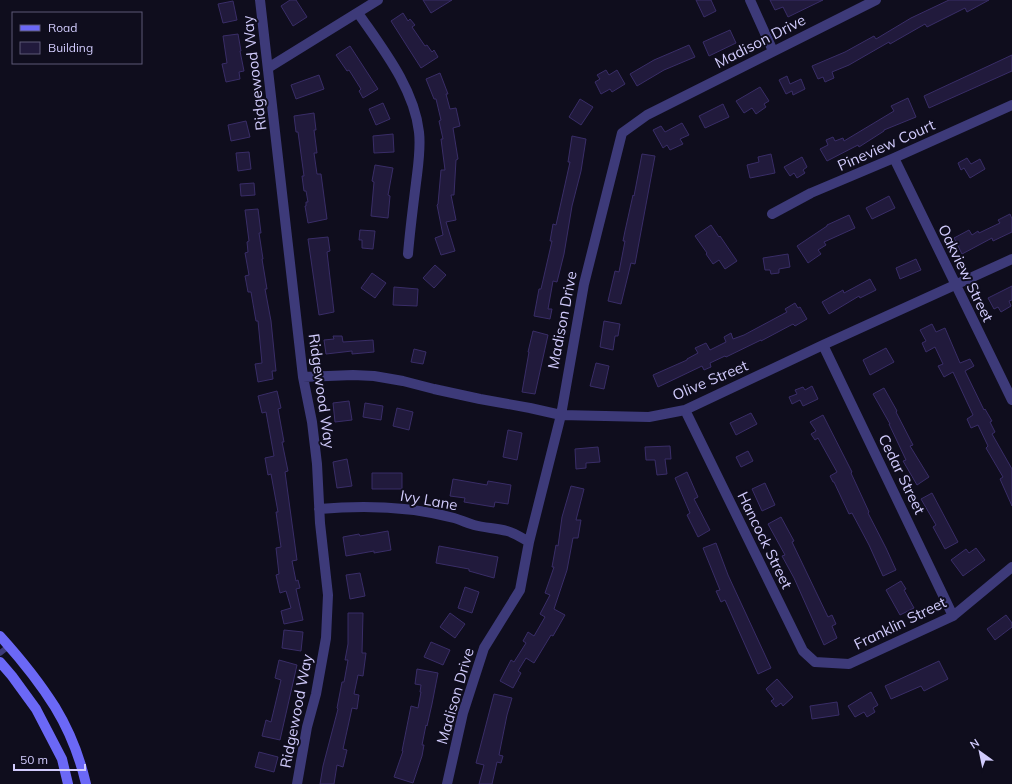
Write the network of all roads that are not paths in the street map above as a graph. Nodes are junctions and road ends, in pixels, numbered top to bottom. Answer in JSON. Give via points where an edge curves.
{"nodes":[{"id":1,"x":260,"y":0,"type":"edge"},
{"id":2,"x":378,"y":0,"type":"edge"},
{"id":3,"x":750,"y":0,"type":"edge"},
{"id":4,"x":876,"y":0,"type":"edge"},
{"id":5,"x":358,"y":13,"type":"junction"},
{"id":6,"x":773,"y":51,"type":"junction"},
{"id":7,"x":268,"y":68,"type":"junction"},
{"id":8,"x":1012,"y":105,"type":"edge"},
{"id":9,"x":894,"y":158,"type":"junction"},
{"id":10,"x":772,"y":214,"type":"dead end"},
{"id":11,"x":408,"y":254,"type":"dead end"},
{"id":12,"x":1012,"y":259,"type":"edge"},
{"id":13,"x":956,"y":285,"type":"junction"},
{"id":14,"x":823,"y":345,"type":"junction"},
{"id":15,"x":303,"y":377,"type":"junction"},
{"id":16,"x":1012,"y":400,"type":"edge"},
{"id":17,"x":685,"y":410,"type":"junction"},
{"id":18,"x":561,"y":415,"type":"junction"},
{"id":19,"x":319,"y":509,"type":"junction"},
{"id":20,"x":529,"y":542,"type":"junction"},
{"id":21,"x":1012,"y":568,"type":"edge"},
{"id":22,"x":953,"y":616,"type":"junction"},
{"id":23,"x":0,"y":636,"type":"edge"},
{"id":24,"x":9,"y":646,"type":"junction"},
{"id":25,"x":0,"y":653,"type":"edge"},
{"id":26,"x":0,"y":662,"type":"edge"},
{"id":27,"x":835,"y":663,"type":"joint"},
{"id":28,"x":68,"y":784,"type":"edge"},
{"id":29,"x":86,"y":784,"type":"edge"},
{"id":30,"x":297,"y":784,"type":"edge"},
{"id":31,"x":447,"y":784,"type":"edge"}],
"edges":[{"from":1,"to":7,"type":"street","name":"Ridgewood Way"},
{"from":2,"to":5,"type":"street"},
{"from":3,"to":6,"type":"street"},
{"from":4,"to":6,"type":"street","name":"Madison Drive"},
{"from":5,"to":7,"type":"street"},
{"from":5,"to":11,"type":"street","via":[[405,85],[415,109],[420,155]]},
{"from":6,"to":18,"type":"street","name":"Madison Drive","via":[[648,115],[622,133],[584,284]]},
{"from":7,"to":15,"type":"street","name":"Ridgewood Way"},
{"from":8,"to":9,"type":"street","name":"Pineview Court"},
{"from":9,"to":10,"type":"street","name":"Pineview Court","via":[[811,193]]},
{"from":9,"to":13,"type":"street","name":"Oakview Street"},
{"from":12,"to":13,"type":"street","name":"Olive Street"},
{"from":13,"to":14,"type":"street","name":"Olive Street"},
{"from":13,"to":16,"type":"street","name":"Oakview Street"},
{"from":14,"to":17,"type":"street","name":"Olive Street"},
{"from":14,"to":22,"type":"street","name":"Cedar Street"},
{"from":15,"to":18,"type":"street","name":"Olive Street","via":[[374,376]]},
{"from":15,"to":19,"type":"street","name":"Ridgewood Way","via":[[312,422]]},
{"from":17,"to":18,"type":"street","name":"Olive Street","via":[[649,417]]},
{"from":17,"to":27,"type":"street","name":"Hancock Street","via":[[803,652],[815,662]]},
{"from":18,"to":20,"type":"street","name":"Madison Drive"},
{"from":19,"to":20,"type":"street","name":"Ivy Lane","via":[[372,507],[434,514],[509,531]]},
{"from":19,"to":30,"type":"street","name":"Ridgewood Way","via":[[328,595],[326,638]]},
{"from":20,"to":31,"type":"street","name":"Madison Drive","via":[[520,590],[484,648],[463,713]]},
{"from":21,"to":22,"type":"street","name":"Franklin Street"},
{"from":22,"to":27,"type":"street","name":"Franklin Street","via":[[849,664]]},
{"from":23,"to":24,"type":"main road"},
{"from":24,"to":25,"type":"lane"},
{"from":24,"to":29,"type":"main road","via":[[55,707],[73,744]]},
{"from":26,"to":28,"type":"main road","via":[[36,709],[62,759]]}]}
